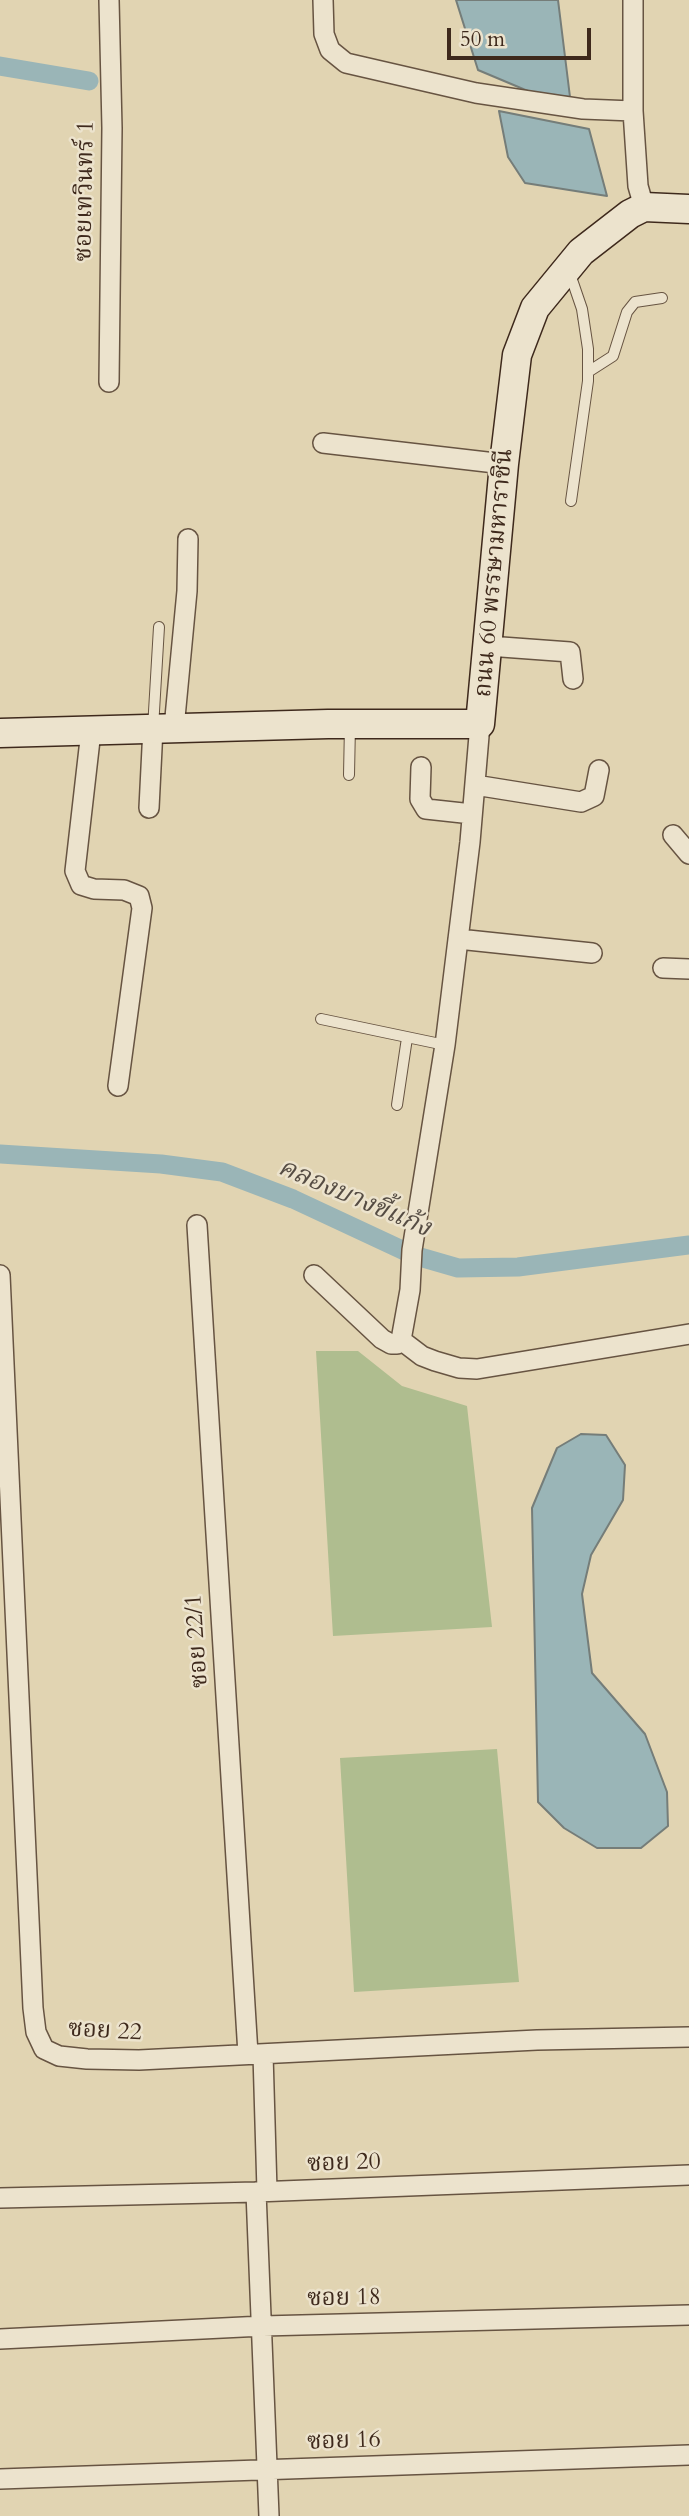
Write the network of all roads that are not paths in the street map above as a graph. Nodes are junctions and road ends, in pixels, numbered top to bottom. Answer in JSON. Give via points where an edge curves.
{"nodes":[{"id":1,"x":109,"y":0,"type":"edge"},
{"id":2,"x":323,"y":0,"type":"edge"},
{"id":3,"x":633,"y":0,"type":"edge"},
{"id":4,"x":633,"y":111,"type":"junction"},
{"id":5,"x":643,"y":207,"type":"junction"},
{"id":6,"x":689,"y":209,"type":"edge"},
{"id":7,"x":568,"y":267,"type":"junction"},
{"id":8,"x":662,"y":298,"type":"dead end"},
{"id":9,"x":588,"y":372,"type":"junction"},
{"id":10,"x":109,"y":382,"type":"dead end"},
{"id":11,"x":323,"y":443,"type":"dead end"},
{"id":12,"x":505,"y":464,"type":"junction"},
{"id":13,"x":571,"y":501,"type":"dead end"},
{"id":14,"x":188,"y":539,"type":"dead end"},
{"id":15,"x":159,"y":627,"type":"dead end"},
{"id":16,"x":488,"y":646,"type":"junction"},
{"id":17,"x":573,"y":679,"type":"dead end"},
{"id":18,"x":350,"y":724,"type":"junction"},
{"id":19,"x":480,"y":724,"type":"junction"},
{"id":20,"x":164,"y":728,"type":"junction"},
{"id":21,"x":91,"y":731,"type":"junction"},
{"id":22,"x":0,"y":733,"type":"edge"},
{"id":23,"x":421,"y":766,"type":"dead end"},
{"id":24,"x":599,"y":770,"type":"dead end"},
{"id":25,"x":349,"y":775,"type":"dead end"},
{"id":26,"x":475,"y":785,"type":"junction"},
{"id":27,"x":149,"y":808,"type":"dead end"},
{"id":28,"x":472,"y":814,"type":"junction"},
{"id":29,"x":673,"y":835,"type":"dead end"},
{"id":30,"x":689,"y":854,"type":"edge"},
{"id":31,"x":458,"y":939,"type":"junction"},
{"id":32,"x":592,"y":953,"type":"dead end"},
{"id":33,"x":663,"y":968,"type":"dead end"},
{"id":34,"x":689,"y":968,"type":"edge"},
{"id":35,"x":321,"y":1019,"type":"dead end"},
{"id":36,"x":407,"y":1038,"type":"junction"},
{"id":37,"x":446,"y":1045,"type":"junction"},
{"id":38,"x":118,"y":1086,"type":"dead end"},
{"id":39,"x":397,"y":1105,"type":"dead end"},
{"id":40,"x":197,"y":1225,"type":"dead end"},
{"id":41,"x":0,"y":1275,"type":"edge"},
{"id":42,"x":314,"y":1275,"type":"dead end"},
{"id":43,"x":689,"y":1334,"type":"edge"},
{"id":44,"x":401,"y":1340,"type":"junction"},
{"id":45,"x":689,"y":2037,"type":"edge"},
{"id":46,"x":256,"y":2054,"type":"junction"},
{"id":47,"x":689,"y":2175,"type":"edge"},
{"id":48,"x":261,"y":2192,"type":"junction"},
{"id":49,"x":0,"y":2198,"type":"edge"},
{"id":50,"x":689,"y":2315,"type":"edge"},
{"id":51,"x":263,"y":2326,"type":"junction"},
{"id":52,"x":0,"y":2339,"type":"edge"},
{"id":53,"x":689,"y":2455,"type":"edge"},
{"id":54,"x":267,"y":2469,"type":"junction"},
{"id":55,"x":0,"y":2479,"type":"edge"},
{"id":56,"x":269,"y":2516,"type":"edge"}],
"edges":[{"from":1,"to":10,"type":"street","name":"ซอยเทวินทร์ 1"},
{"from":2,"to":4,"type":"street","via":[[324,34],[330,50],[346,62],[476,93]]},
{"from":3,"to":4,"type":"street"},
{"from":4,"to":5,"type":"street"},
{"from":5,"to":6,"type":"street"},
{"from":5,"to":7,"type":"street","name":"ถนน 60 พรรษามหาราชินี","via":[[581,252]]},
{"from":7,"to":9,"type":"lane","via":[[582,309]]},
{"from":7,"to":12,"type":"street","name":"ถนน 60 พรรษามหาราชินี","via":[[535,308],[517,355]]},
{"from":8,"to":9,"type":"lane","via":[[635,302],[627,312],[613,356]]},
{"from":9,"to":13,"type":"lane"},
{"from":11,"to":12,"type":"street"},
{"from":12,"to":16,"type":"street","name":"ถนน 60 พรรษามหาราชินี"},
{"from":14,"to":20,"type":"street","via":[[187,591]]},
{"from":15,"to":20,"type":"lane"},
{"from":16,"to":17,"type":"street","via":[[570,652]]},
{"from":16,"to":19,"type":"street","name":"ถนน 60 พรรษามหาราชินี"},
{"from":18,"to":19,"type":"street","name":"ถนน 60 พรรษามหาราชินี"},
{"from":18,"to":20,"type":"street","name":"ถนน 60 พรรษามหาราชินี"},
{"from":18,"to":25,"type":"lane"},
{"from":19,"to":26,"type":"street"},
{"from":20,"to":21,"type":"street","name":"ถนน 60 พรรษามหาราชินี"},
{"from":20,"to":27,"type":"street"},
{"from":21,"to":22,"type":"street","name":"ถนน 60 พรรษามหาราชินี"},
{"from":21,"to":38,"type":"street","via":[[75,871],[81,885],[124,890],[139,896],[142,908]]},
{"from":23,"to":28,"type":"street","via":[[420,799],[426,809]]},
{"from":24,"to":26,"type":"street","via":[[594,796],[582,802]]},
{"from":26,"to":28,"type":"street"},
{"from":28,"to":31,"type":"street"},
{"from":29,"to":30,"type":"street"},
{"from":31,"to":32,"type":"street"},
{"from":31,"to":37,"type":"street"},
{"from":33,"to":34,"type":"street"},
{"from":35,"to":36,"type":"lane"},
{"from":36,"to":37,"type":"lane"},
{"from":36,"to":39,"type":"lane"},
{"from":37,"to":44,"type":"street"},
{"from":40,"to":46,"type":"street","name":"ซอย 22/1"},
{"from":41,"to":46,"type":"street","name":"ซอย 22","via":[[36,2032],[44,2049],[59,2056],[88,2059]]},
{"from":42,"to":44,"type":"street","via":[[382,1339],[391,1344]]},
{"from":43,"to":44,"type":"street","via":[[477,1369],[435,1361]]},
{"from":45,"to":46,"type":"street","name":"ซอย 22"},
{"from":46,"to":48,"type":"street","name":"ซอย 22/1"},
{"from":47,"to":48,"type":"street","name":"ซอย 20"},
{"from":48,"to":49,"type":"street","name":"ซอย 20"},
{"from":48,"to":51,"type":"street","name":"ซอย 22/1"},
{"from":50,"to":51,"type":"street","name":"ซอย 18"},
{"from":51,"to":52,"type":"street","name":"ซอย 18"},
{"from":51,"to":54,"type":"street","name":"ซอย 22/1"},
{"from":53,"to":54,"type":"street","name":"ซอย 16"},
{"from":54,"to":55,"type":"street","name":"ซอย 16"},
{"from":54,"to":56,"type":"street","name":"ซอย 22/1"}]}
